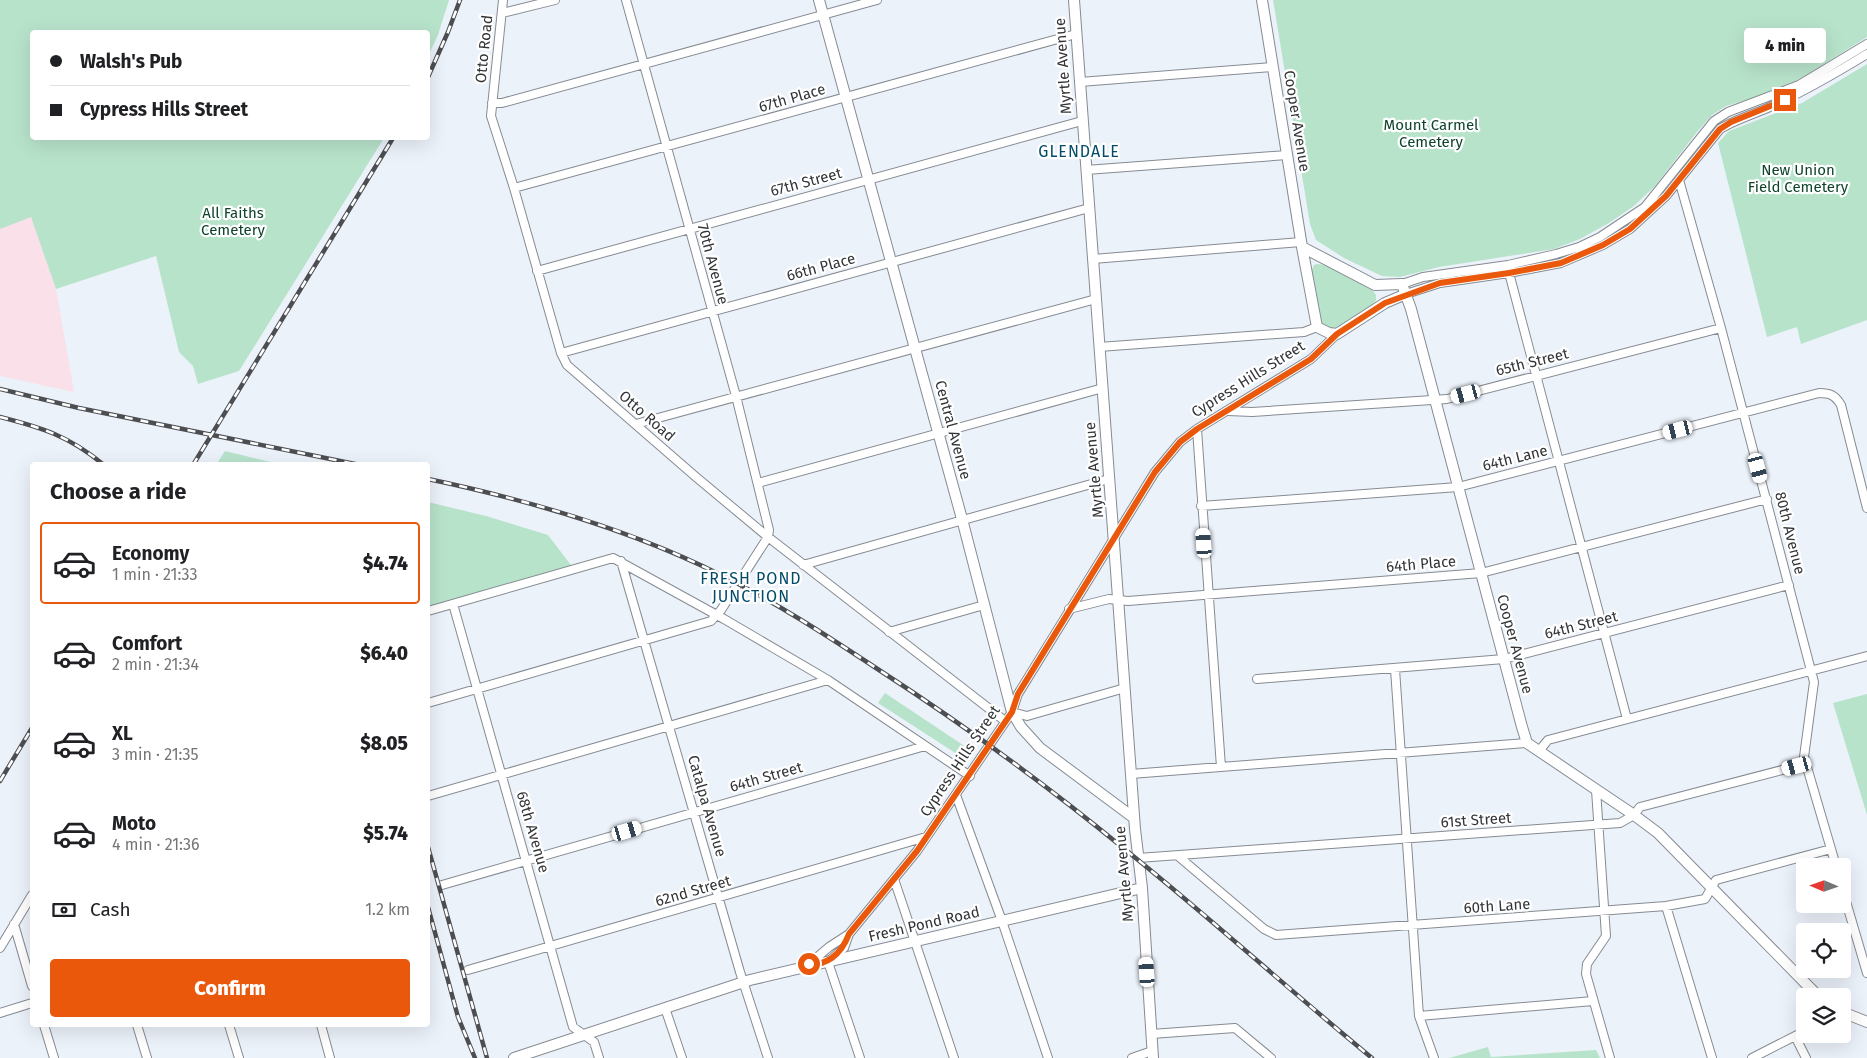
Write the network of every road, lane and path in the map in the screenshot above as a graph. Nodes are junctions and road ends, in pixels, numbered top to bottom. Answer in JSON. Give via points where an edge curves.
{"nodes":[{"id":1,"x":503,"y":0,"type":"edge"},
{"id":2,"x":555,"y":0,"type":"edge"},
{"id":3,"x":626,"y":0,"type":"edge"},
{"id":4,"x":819,"y":0,"type":"edge"},
{"id":5,"x":877,"y":0,"type":"edge"},
{"id":6,"x":1074,"y":0,"type":"edge"},
{"id":7,"x":1262,"y":0,"type":"edge"},
{"id":8,"x":502,"y":13,"type":"junction"},
{"id":9,"x":823,"y":15,"type":"junction"},
{"id":10,"x":1076,"y":34,"type":"junction"},
{"id":11,"x":1867,"y":44,"type":"edge"},
{"id":12,"x":1867,"y":54,"type":"edge"},
{"id":13,"x":643,"y":64,"type":"junction"},
{"id":14,"x":1273,"y":67,"type":"junction"},
{"id":15,"x":1080,"y":82,"type":"junction"},
{"id":16,"x":846,"y":97,"type":"junction"},
{"id":17,"x":492,"y":103,"type":"junction"},
{"id":18,"x":1082,"y":121,"type":"junction"},
{"id":19,"x":667,"y":147,"type":"junction"},
{"id":20,"x":1287,"y":155,"type":"junction"},
{"id":21,"x":1086,"y":170,"type":"junction"},
{"id":22,"x":869,"y":180,"type":"junction"},
{"id":23,"x":1679,"y":180,"type":"junction"},
{"id":24,"x":514,"y":188,"type":"junction"},
{"id":25,"x":1089,"y":208,"type":"junction"},
{"id":26,"x":689,"y":228,"type":"junction"},
{"id":27,"x":1301,"y":245,"type":"junction"},
{"id":28,"x":1093,"y":259,"type":"junction"},
{"id":29,"x":891,"y":262,"type":"junction"},
{"id":30,"x":1508,"y":265,"type":"junction"},
{"id":31,"x":538,"y":271,"type":"junction"},
{"id":32,"x":1509,"y":273,"type":"junction"},
{"id":33,"x":1375,"y":285,"type":"junction"},
{"id":34,"x":1404,"y":289,"type":"junction"},
{"id":35,"x":1096,"y":299,"type":"junction"},
{"id":36,"x":1378,"y":307,"type":"junction"},
{"id":37,"x":712,"y":311,"type":"junction"},
{"id":38,"x":1317,"y":327,"type":"junction"},
{"id":39,"x":1721,"y":328,"type":"junction"},
{"id":40,"x":1337,"y":334,"type":"junction"},
{"id":41,"x":1099,"y":347,"type":"junction"},
{"id":42,"x":914,"y":348,"type":"junction"},
{"id":43,"x":561,"y":353,"type":"junction"},
{"id":44,"x":1536,"y":376,"type":"junction"},
{"id":45,"x":1103,"y":388,"type":"junction"},
{"id":46,"x":736,"y":396,"type":"junction"},
{"id":47,"x":1436,"y":400,"type":"junction"},
{"id":48,"x":1228,"y":411,"type":"junction"},
{"id":49,"x":1744,"y":413,"type":"junction"},
{"id":50,"x":636,"y":424,"type":"junction"},
{"id":51,"x":1197,"y":429,"type":"junction"},
{"id":52,"x":938,"y":433,"type":"junction"},
{"id":53,"x":1559,"y":461,"type":"junction"},
{"id":54,"x":1109,"y":479,"type":"junction"},
{"id":55,"x":758,"y":483,"type":"junction"},
{"id":56,"x":1458,"y":487,"type":"junction"},
{"id":57,"x":1767,"y":499,"type":"junction"},
{"id":58,"x":1201,"y":506,"type":"junction"},
{"id":59,"x":1867,"y":508,"type":"edge"},
{"id":60,"x":962,"y":519,"type":"junction"},
{"id":61,"x":768,"y":537,"type":"junction"},
{"id":62,"x":1114,"y":537,"type":"junction"},
{"id":63,"x":1582,"y":547,"type":"junction"},
{"id":64,"x":621,"y":561,"type":"junction"},
{"id":65,"x":803,"y":565,"type":"junction"},
{"id":66,"x":1481,"y":573,"type":"junction"},
{"id":67,"x":1789,"y":585,"type":"junction"},
{"id":68,"x":1208,"y":595,"type":"junction"},
{"id":69,"x":1119,"y":600,"type":"junction"},
{"id":70,"x":453,"y":604,"type":"junction"},
{"id":71,"x":984,"y":605,"type":"junction"},
{"id":72,"x":1069,"y":609,"type":"junction"},
{"id":73,"x":430,"y":610,"type":"edge"},
{"id":74,"x":717,"y":614,"type":"junction"},
{"id":75,"x":889,"y":632,"type":"junction"},
{"id":76,"x":1604,"y":633,"type":"junction"},
{"id":77,"x":645,"y":641,"type":"junction"},
{"id":78,"x":1867,"y":656,"type":"edge"},
{"id":79,"x":1504,"y":659,"type":"junction"},
{"id":80,"x":1395,"y":669,"type":"junction"},
{"id":81,"x":1811,"y":671,"type":"junction"},
{"id":82,"x":1257,"y":679,"type":"dead end"},
{"id":83,"x":828,"y":680,"type":"junction"},
{"id":84,"x":1125,"y":688,"type":"junction"},
{"id":85,"x":477,"y":689,"type":"junction"},
{"id":86,"x":430,"y":702,"type":"edge"},
{"id":87,"x":1012,"y":712,"type":"junction"},
{"id":88,"x":1627,"y":719,"type":"junction"},
{"id":89,"x":1005,"y":721,"type":"junction"},
{"id":90,"x":670,"y":726,"type":"junction"},
{"id":91,"x":1528,"y":743,"type":"junction"},
{"id":92,"x":925,"y":746,"type":"junction"},
{"id":93,"x":1539,"y":751,"type":"junction"},
{"id":94,"x":1401,"y":754,"type":"junction"},
{"id":95,"x":1805,"y":764,"type":"junction"},
{"id":96,"x":1221,"y":767,"type":"junction"},
{"id":97,"x":1131,"y":774,"type":"junction"},
{"id":98,"x":502,"y":775,"type":"junction"},
{"id":99,"x":970,"y":776,"type":"junction"},
{"id":100,"x":1596,"y":790,"type":"junction"},
{"id":101,"x":430,"y":795,"type":"edge"},
{"id":102,"x":956,"y":795,"type":"junction"},
{"id":103,"x":694,"y":812,"type":"junction"},
{"id":104,"x":1634,"y":815,"type":"junction"},
{"id":105,"x":1134,"y":818,"type":"junction"},
{"id":106,"x":1598,"y":825,"type":"junction"},
{"id":107,"x":926,"y":837,"type":"junction"},
{"id":108,"x":1407,"y":839,"type":"junction"},
{"id":109,"x":1831,"y":849,"type":"junction"},
{"id":110,"x":1178,"y":856,"type":"junction"},
{"id":111,"x":1138,"y":858,"type":"junction"},
{"id":112,"x":1834,"y":858,"type":"edge"},
{"id":113,"x":526,"y":860,"type":"junction"},
{"id":114,"x":894,"y":879,"type":"junction"},
{"id":115,"x":442,"y":885,"type":"dead end"},
{"id":116,"x":1142,"y":888,"type":"junction"},
{"id":117,"x":1712,"y":888,"type":"junction"},
{"id":118,"x":30,"y":898,"type":"edge"},
{"id":119,"x":719,"y":898,"type":"junction"},
{"id":120,"x":1666,"y":906,"type":"junction"},
{"id":121,"x":1605,"y":912,"type":"junction"},
{"id":122,"x":1849,"y":913,"type":"edge"},
{"id":123,"x":1002,"y":921,"type":"junction"},
{"id":124,"x":14,"y":924,"type":"junction"},
{"id":125,"x":1414,"y":926,"type":"junction"},
{"id":126,"x":849,"y":934,"type":"junction"},
{"id":127,"x":915,"y":941,"type":"junction"},
{"id":128,"x":551,"y":946,"type":"junction"},
{"id":129,"x":0,"y":948,"type":"edge"},
{"id":130,"x":828,"y":962,"type":"junction"},
{"id":131,"x":804,"y":968,"type":"junction"},
{"id":132,"x":468,"y":970,"type":"dead end"},
{"id":133,"x":1867,"y":973,"type":"edge"},
{"id":134,"x":30,"y":979,"type":"edge"},
{"id":135,"x":743,"y":982,"type":"junction"},
{"id":136,"x":1810,"y":988,"type":"edge"},
{"id":137,"x":1593,"y":1002,"type":"junction"},
{"id":138,"x":30,"y":1004,"type":"edge"},
{"id":139,"x":665,"y":1008,"type":"junction"},
{"id":140,"x":0,"y":1013,"type":"edge"},
{"id":141,"x":1419,"y":1016,"type":"junction"},
{"id":142,"x":1851,"y":1016,"type":"edge"},
{"id":143,"x":1867,"y":1022,"type":"edge"},
{"id":144,"x":45,"y":1027,"type":"edge"},
{"id":145,"x":138,"y":1027,"type":"edge"},
{"id":146,"x":230,"y":1027,"type":"edge"},
{"id":147,"x":322,"y":1027,"type":"edge"},
{"id":148,"x":1151,"y":1034,"type":"junction"},
{"id":149,"x":584,"y":1035,"type":"junction"},
{"id":150,"x":1795,"y":1036,"type":"joint"},
{"id":151,"x":1153,"y":1055,"type":"edge"},
{"id":152,"x":54,"y":1058,"type":"edge"},
{"id":153,"x":146,"y":1058,"type":"edge"},
{"id":154,"x":239,"y":1058,"type":"edge"},
{"id":155,"x":330,"y":1058,"type":"edge"},
{"id":156,"x":515,"y":1058,"type":"edge"},
{"id":157,"x":599,"y":1058,"type":"edge"},
{"id":158,"x":682,"y":1058,"type":"edge"},
{"id":159,"x":768,"y":1058,"type":"edge"},
{"id":160,"x":860,"y":1058,"type":"edge"},
{"id":161,"x":954,"y":1058,"type":"edge"},
{"id":162,"x":1048,"y":1058,"type":"edge"},
{"id":163,"x":1132,"y":1058,"type":"edge"},
{"id":164,"x":1271,"y":1058,"type":"edge"},
{"id":165,"x":1434,"y":1058,"type":"edge"},
{"id":166,"x":1610,"y":1058,"type":"edge"},
{"id":167,"x":1712,"y":1058,"type":"edge"},
{"id":168,"x":1752,"y":1058,"type":"edge"},
{"id":169,"x":1806,"y":1058,"type":"edge"}],
"edges":[{"from":1,"to":8,"type":"street","name":"Otto Road"},
{"from":2,"to":8,"type":"street"},
{"from":3,"to":13,"type":"street","name":"70th Avenue"},
{"from":4,"to":9,"type":"main road","name":"Central Avenue"},
{"from":5,"to":9,"type":"street"},
{"from":6,"to":10,"type":"main road","name":"Myrtle Avenue"},
{"from":7,"to":14,"type":"main road","name":"Cooper Avenue"},
{"from":8,"to":17,"type":"street","name":"Otto Road"},
{"from":9,"to":13,"type":"street"},
{"from":9,"to":16,"type":"main road","name":"Central Avenue"},
{"from":10,"to":15,"type":"main road","name":"Myrtle Avenue"},
{"from":10,"to":16,"type":"street","name":"67th Place"},
{"from":11,"to":30,"type":"street","name":"Cypress Hills Street","via":[[1799,85],[1728,112],[1714,121],[1644,207],[1600,237],[1579,247]]},
{"from":12,"to":23,"type":"street","name":"Cypress Hills Street","via":[[1826,79],[1720,129]]},
{"from":13,"to":17,"type":"street","via":[[502,103]]},
{"from":13,"to":19,"type":"street","name":"70th Avenue"},
{"from":14,"to":15,"type":"street"},
{"from":14,"to":20,"type":"main road","name":"Cooper Avenue"},
{"from":15,"to":18,"type":"main road","name":"Myrtle Avenue"},
{"from":16,"to":19,"type":"street","name":"67th Place"},
{"from":16,"to":22,"type":"main road","name":"Central Avenue"},
{"from":17,"to":24,"type":"street","name":"Otto Road","via":[[491,116]]},
{"from":18,"to":21,"type":"main road","name":"Myrtle Avenue"},
{"from":18,"to":22,"type":"street","name":"67th Street"},
{"from":19,"to":24,"type":"street","name":"67th Place"},
{"from":19,"to":26,"type":"street","name":"70th Avenue"},
{"from":20,"to":21,"type":"street"},
{"from":20,"to":27,"type":"main road","name":"Cooper Avenue"},
{"from":21,"to":25,"type":"main road","name":"Myrtle Avenue"},
{"from":22,"to":26,"type":"street","name":"67th Street"},
{"from":22,"to":29,"type":"main road","name":"Central Avenue"},
{"from":23,"to":32,"type":"street","name":"Cypress Hills Street","via":[[1630,229],[1603,245],[1561,263]]},
{"from":23,"to":39,"type":"street","name":"80th Avenue"},
{"from":24,"to":31,"type":"street","name":"Otto Road"},
{"from":25,"to":28,"type":"main road","name":"Myrtle Avenue"},
{"from":25,"to":29,"type":"street","name":"66th Place"},
{"from":26,"to":31,"type":"street","name":"67th Street"},
{"from":26,"to":37,"type":"street","name":"70th Avenue"},
{"from":27,"to":28,"type":"street"},
{"from":27,"to":33,"type":"main road"},
{"from":27,"to":38,"type":"main road","name":"Cooper Avenue"},
{"from":28,"to":35,"type":"main road","name":"Myrtle Avenue"},
{"from":29,"to":37,"type":"street","name":"66th Place"},
{"from":29,"to":42,"type":"main road","name":"Central Avenue"},
{"from":30,"to":32,"type":"street"},
{"from":30,"to":34,"type":"street","name":"Cypress Hills Street","via":[[1423,277]]},
{"from":31,"to":43,"type":"street","name":"Otto Road"},
{"from":32,"to":34,"type":"street","name":"Cypress Hills Street"},
{"from":32,"to":44,"type":"street"},
{"from":33,"to":34,"type":"main road"},
{"from":33,"to":36,"type":"main road","via":[[1380,294]]},
{"from":34,"to":36,"type":"main road","name":"Cypress Hills Street"},
{"from":34,"to":47,"type":"main road","name":"Cooper Avenue"},
{"from":35,"to":41,"type":"main road","name":"Myrtle Avenue"},
{"from":35,"to":42,"type":"street"},
{"from":36,"to":40,"type":"main road","name":"Cypress Hills Street"},
{"from":37,"to":43,"type":"street","name":"66th Place"},
{"from":37,"to":46,"type":"street","name":"70th Avenue"},
{"from":38,"to":40,"type":"main road"},
{"from":38,"to":41,"type":"street","via":[[1304,332]]},
{"from":39,"to":44,"type":"street","name":"65th Street"},
{"from":39,"to":49,"type":"street","name":"80th Avenue"},
{"from":40,"to":48,"type":"street","name":"Cypress Hills Street","via":[[1311,359]]},
{"from":41,"to":45,"type":"main road","name":"Myrtle Avenue"},
{"from":42,"to":46,"type":"street"},
{"from":42,"to":52,"type":"main road","name":"Central Avenue"},
{"from":43,"to":50,"type":"street","name":"Otto Road","via":[[567,365]]},
{"from":44,"to":47,"type":"street","name":"65th Street"},
{"from":44,"to":53,"type":"street"},
{"from":45,"to":52,"type":"street"},
{"from":45,"to":54,"type":"main road","name":"Myrtle Avenue"},
{"from":46,"to":50,"type":"street"},
{"from":46,"to":55,"type":"street","name":"70th Avenue"},
{"from":47,"to":48,"type":"street","name":"65th Street"},
{"from":47,"to":56,"type":"main road","name":"Cooper Avenue"},
{"from":48,"to":51,"type":"street","name":"Cypress Hills Street"},
{"from":49,"to":53,"type":"street","name":"64th Lane"},
{"from":49,"to":57,"type":"street","name":"80th Avenue"},
{"from":49,"to":59,"type":"street","name":"64th Lane","via":[[1819,393],[1836,396]]},
{"from":50,"to":61,"type":"street","name":"Otto Road"},
{"from":51,"to":58,"type":"street"},
{"from":51,"to":62,"type":"street","name":"Cypress Hills Street","via":[[1180,442],[1155,472]]},
{"from":52,"to":55,"type":"street"},
{"from":52,"to":60,"type":"main road","name":"Central Avenue"},
{"from":53,"to":56,"type":"street","name":"64th Lane"},
{"from":53,"to":63,"type":"street"},
{"from":54,"to":60,"type":"street"},
{"from":54,"to":62,"type":"main road","name":"Myrtle Avenue"},
{"from":55,"to":61,"type":"street","name":"70th Avenue"},
{"from":56,"to":58,"type":"street","name":"64th Lane"},
{"from":56,"to":66,"type":"main road","name":"Cooper Avenue"},
{"from":57,"to":63,"type":"street","name":"64th Place"},
{"from":57,"to":67,"type":"street","name":"80th Avenue"},
{"from":58,"to":68,"type":"street"},
{"from":60,"to":65,"type":"street"},
{"from":60,"to":71,"type":"main road","name":"Central Avenue"},
{"from":61,"to":65,"type":"street","name":"Otto Road"},
{"from":61,"to":74,"type":"street"},
{"from":62,"to":69,"type":"main road","name":"Myrtle Avenue"},
{"from":62,"to":72,"type":"street","name":"Cypress Hills Street"},
{"from":63,"to":66,"type":"street","name":"64th Place"},
{"from":63,"to":76,"type":"street"},
{"from":64,"to":70,"type":"street","via":[[613,558]]},
{"from":64,"to":74,"type":"street"},
{"from":64,"to":77,"type":"street","name":"Catalpa Avenue"},
{"from":65,"to":75,"type":"street","name":"Otto Road"},
{"from":66,"to":68,"type":"street","name":"64th Place"},
{"from":66,"to":79,"type":"main road","name":"Cooper Avenue"},
{"from":67,"to":76,"type":"street","name":"64th Street"},
{"from":67,"to":81,"type":"street","name":"80th Avenue"},
{"from":68,"to":69,"type":"street","name":"64th Place"},
{"from":68,"to":96,"type":"street"},
{"from":69,"to":72,"type":"street","name":"64th Place","via":[[1109,599]]},
{"from":69,"to":84,"type":"main road","name":"Myrtle Avenue"},
{"from":70,"to":73,"type":"street"},
{"from":70,"to":85,"type":"street","name":"68th Avenue"},
{"from":71,"to":75,"type":"street"},
{"from":71,"to":87,"type":"main road","name":"Central Avenue"},
{"from":72,"to":87,"type":"street","name":"Cypress Hills Street","via":[[1018,694]]},
{"from":74,"to":77,"type":"street","via":[[711,621]]},
{"from":74,"to":83,"type":"street"},
{"from":75,"to":89,"type":"street","name":"Otto Road"},
{"from":76,"to":79,"type":"street","name":"64th Street"},
{"from":76,"to":88,"type":"street"},
{"from":77,"to":85,"type":"street"},
{"from":77,"to":90,"type":"street","name":"Catalpa Avenue"},
{"from":78,"to":81,"type":"street"},
{"from":79,"to":80,"type":"street","name":"64th Street"},
{"from":79,"to":91,"type":"main road","name":"Cooper Avenue"},
{"from":80,"to":82,"type":"street","name":"64th Street"},
{"from":80,"to":94,"type":"street"},
{"from":81,"to":88,"type":"street"},
{"from":81,"to":95,"type":"street","name":"80th Avenue","via":[[1814,682]]},
{"from":83,"to":90,"type":"street"},
{"from":83,"to":92,"type":"street"},
{"from":84,"to":87,"type":"street","via":[[1026,716]]},
{"from":84,"to":97,"type":"main road","name":"Myrtle Avenue"},
{"from":85,"to":86,"type":"street"},
{"from":85,"to":98,"type":"street","name":"68th Avenue"},
{"from":87,"to":89,"type":"street","name":"Cypress Hills Street"},
{"from":87,"to":105,"type":"main road","name":"Central Avenue","via":[[1040,748]]},
{"from":88,"to":93,"type":"street","via":[[1548,740]]},
{"from":89,"to":99,"type":"street","name":"Cypress Hills Street"},
{"from":90,"to":98,"type":"street"},
{"from":90,"to":103,"type":"street","name":"Catalpa Avenue"},
{"from":91,"to":93,"type":"main road"},
{"from":91,"to":94,"type":"street"},
{"from":92,"to":99,"type":"street"},
{"from":92,"to":103,"type":"street","name":"64th Street"},
{"from":93,"to":100,"type":"main road"},
{"from":94,"to":96,"type":"street"},
{"from":94,"to":108,"type":"street"},
{"from":95,"to":104,"type":"street","name":"61st Street","via":[[1640,807]]},
{"from":95,"to":109,"type":"street","name":"80th Avenue"},
{"from":96,"to":97,"type":"street"},
{"from":97,"to":105,"type":"main road","name":"Myrtle Avenue"},
{"from":98,"to":101,"type":"street"},
{"from":98,"to":113,"type":"street","name":"68th Avenue"},
{"from":99,"to":102,"type":"street","name":"Cypress Hills Street"},
{"from":100,"to":104,"type":"main road"},
{"from":100,"to":106,"type":"street"},
{"from":102,"to":107,"type":"street","name":"Cypress Hills Street"},
{"from":102,"to":123,"type":"street"},
{"from":103,"to":113,"type":"street","name":"64th Street"},
{"from":103,"to":119,"type":"street","name":"Catalpa Avenue"},
{"from":104,"to":106,"type":"street","name":"61st Street","via":[[1620,823]]},
{"from":104,"to":117,"type":"main road","via":[[1658,833]]},
{"from":105,"to":111,"type":"main road","name":"Myrtle Avenue"},
{"from":106,"to":108,"type":"street","name":"61st Street"},
{"from":106,"to":121,"type":"street"},
{"from":107,"to":114,"type":"street","name":"Cypress Hills Street"},
{"from":107,"to":119,"type":"street","name":"62nd Street"},
{"from":108,"to":110,"type":"street","name":"61st Street"},
{"from":108,"to":125,"type":"street"},
{"from":109,"to":112,"type":"street","name":"80th Avenue"},
{"from":109,"to":117,"type":"street","name":"60th Lane","via":[[1716,880]]},
{"from":110,"to":111,"type":"street","name":"61st Street"},
{"from":110,"to":125,"type":"street","name":"60th Lane","via":[[1264,929],[1276,935]]},
{"from":111,"to":116,"type":"main road","name":"Myrtle Avenue"},
{"from":113,"to":115,"type":"street","name":"64th Street"},
{"from":113,"to":128,"type":"street","name":"68th Avenue"},
{"from":114,"to":126,"type":"street","name":"Cypress Hills Street"},
{"from":114,"to":127,"type":"street"},
{"from":116,"to":123,"type":"main road","name":"Fresh Pond Road"},
{"from":116,"to":148,"type":"main road","name":"Myrtle Avenue"},
{"from":117,"to":120,"type":"street","name":"60th Lane","via":[[1705,899]]},
{"from":117,"to":136,"type":"main road"},
{"from":118,"to":124,"type":"street"},
{"from":119,"to":128,"type":"street","name":"62nd Street"},
{"from":119,"to":135,"type":"street","name":"Catalpa Avenue"},
{"from":120,"to":121,"type":"street","name":"60th Lane"},
{"from":120,"to":167,"type":"street"},
{"from":121,"to":125,"type":"street","name":"60th Lane"},
{"from":121,"to":137,"type":"street","via":[[1606,936],[1587,964],[1586,974]]},
{"from":122,"to":133,"type":"street"},
{"from":123,"to":127,"type":"main road","name":"Fresh Pond Road"},
{"from":123,"to":162,"type":"street"},
{"from":124,"to":129,"type":"street"},
{"from":124,"to":134,"type":"street"},
{"from":125,"to":141,"type":"street"},
{"from":126,"to":130,"type":"street","name":"Cypress Hills Street","via":[[844,948]]},
{"from":126,"to":131,"type":"street","name":"Cypress Hills Street"},
{"from":127,"to":130,"type":"main road","name":"Fresh Pond Road"},
{"from":127,"to":161,"type":"street"},
{"from":128,"to":132,"type":"street","name":"62nd Street"},
{"from":128,"to":149,"type":"street","name":"68th Avenue","via":[[573,1027]]},
{"from":130,"to":131,"type":"main road","name":"Fresh Pond Road"},
{"from":130,"to":160,"type":"street"},
{"from":131,"to":135,"type":"main road","name":"Fresh Pond Road"},
{"from":135,"to":139,"type":"main road","name":"Fresh Pond Road"},
{"from":135,"to":159,"type":"street","name":"Catalpa Avenue"},
{"from":137,"to":141,"type":"street"},
{"from":137,"to":166,"type":"street"},
{"from":138,"to":140,"type":"street"},
{"from":139,"to":149,"type":"main road","name":"Fresh Pond Road"},
{"from":139,"to":158,"type":"street"},
{"from":141,"to":165,"type":"street"},
{"from":142,"to":143,"type":"main road"},
{"from":144,"to":152,"type":"street"},
{"from":145,"to":153,"type":"street"},
{"from":146,"to":154,"type":"street"},
{"from":147,"to":155,"type":"street"},
{"from":148,"to":151,"type":"main road","name":"Myrtle Avenue"},
{"from":148,"to":164,"type":"street","via":[[1235,1028]]},
{"from":149,"to":156,"type":"main road","name":"Fresh Pond Road"},
{"from":149,"to":157,"type":"street","name":"68th Avenue","via":[[594,1042]]},
{"from":150,"to":168,"type":"street"},
{"from":150,"to":169,"type":"street"},
{"from":151,"to":163,"type":"street"}]}
